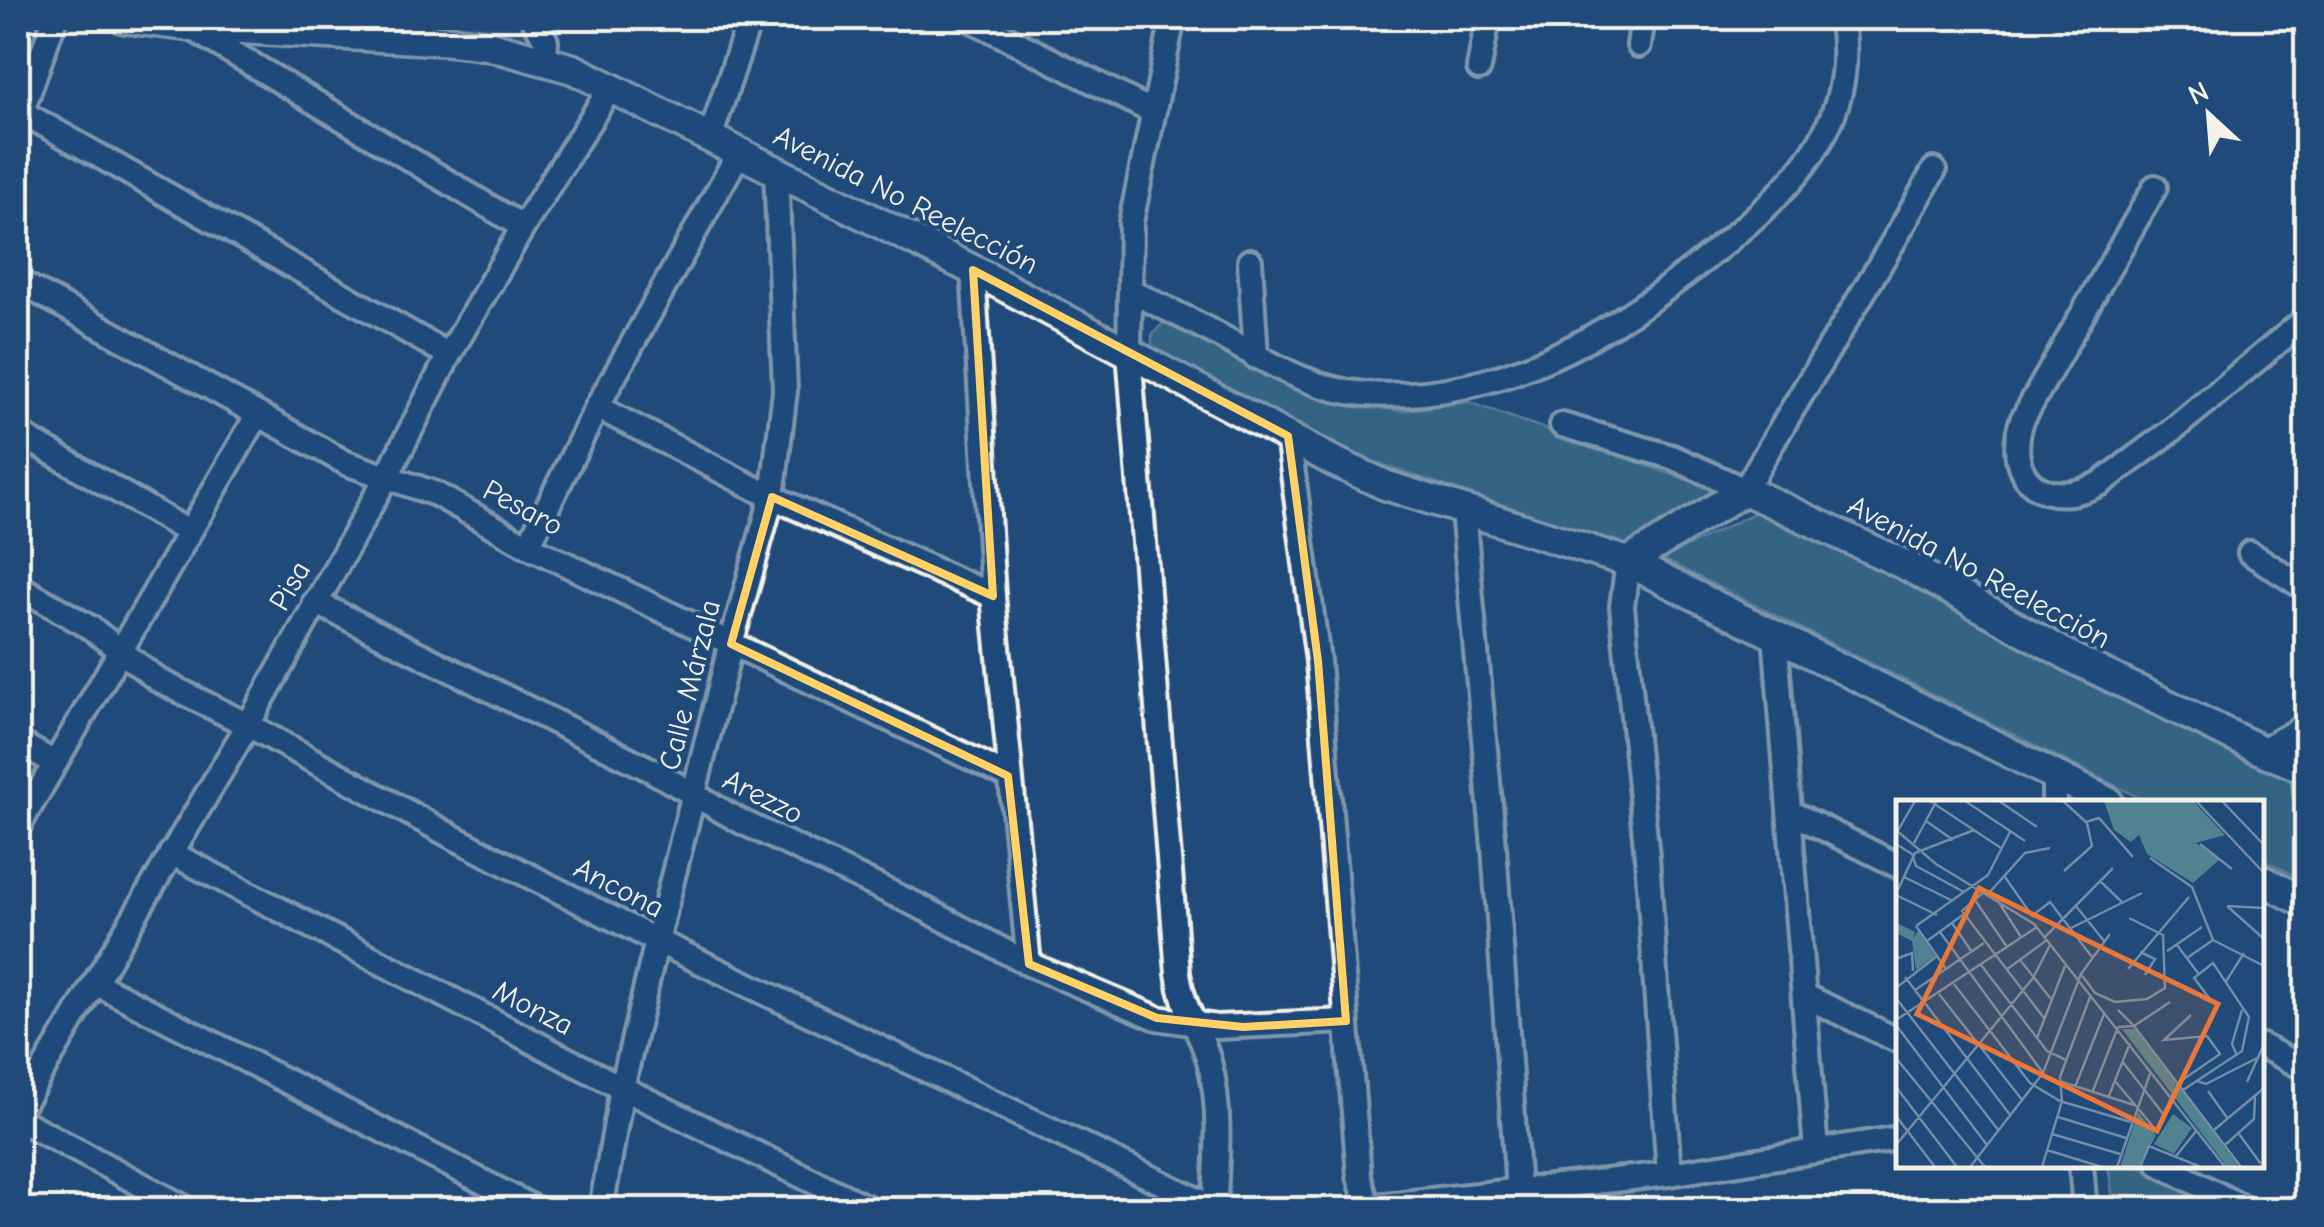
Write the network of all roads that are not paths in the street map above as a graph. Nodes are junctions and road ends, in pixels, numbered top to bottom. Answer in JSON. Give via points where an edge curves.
{"nodes":[{"id":1,"x":55,"y":18,"type":"edge"},
{"id":2,"x":123,"y":18,"type":"edge"},
{"id":3,"x":533,"y":18,"type":"edge"},
{"id":4,"x":750,"y":18,"type":"edge"},
{"id":5,"x":968,"y":18,"type":"edge"},
{"id":6,"x":1172,"y":18,"type":"edge"},
{"id":7,"x":1488,"y":18,"type":"edge"},
{"id":8,"x":1643,"y":18,"type":"edge"},
{"id":9,"x":1841,"y":18,"type":"edge"},
{"id":10,"x":188,"y":26,"type":"junction"},
{"id":11,"x":1639,"y":45,"type":"dead end"},
{"id":12,"x":545,"y":59,"type":"junction"},
{"id":13,"x":1479,"y":68,"type":"dead end"},
{"id":14,"x":610,"y":87,"type":"junction"},
{"id":15,"x":1151,"y":111,"type":"junction"},
{"id":16,"x":20,"y":117,"type":"edge"},
{"id":17,"x":710,"y":136,"type":"junction"},
{"id":18,"x":740,"y":151,"type":"junction"},
{"id":19,"x":776,"y":170,"type":"junction"},
{"id":20,"x":1934,"y":170,"type":"dead end"},
{"id":21,"x":2154,"y":187,"type":"dead end"},
{"id":22,"x":523,"y":227,"type":"junction"},
{"id":23,"x":1250,"y":261,"type":"dead end"},
{"id":24,"x":974,"y":270,"type":"junction"},
{"id":25,"x":18,"y":281,"type":"edge"},
{"id":26,"x":1130,"y":291,"type":"junction"},
{"id":27,"x":2306,"y":319,"type":"edge"},
{"id":28,"x":1130,"y":352,"type":"junction"},
{"id":29,"x":449,"y":355,"type":"junction"},
{"id":30,"x":1256,"y":357,"type":"junction"},
{"id":31,"x":597,"y":407,"type":"junction"},
{"id":32,"x":257,"y":416,"type":"junction"},
{"id":33,"x":1562,"y":425,"type":"dead end"},
{"id":34,"x":18,"y":433,"type":"edge"},
{"id":35,"x":1288,"y":436,"type":"junction"},
{"id":36,"x":388,"y":476,"type":"junction"},
{"id":37,"x":1745,"y":490,"type":"junction"},
{"id":38,"x":772,"y":498,"type":"junction"},
{"id":39,"x":1463,"y":511,"type":"junction"},
{"id":40,"x":190,"y":532,"type":"junction"},
{"id":41,"x":528,"y":546,"type":"junction"},
{"id":42,"x":2250,"y":553,"type":"dead end"},
{"id":43,"x":1628,"y":562,"type":"junction"},
{"id":44,"x":18,"y":586,"type":"edge"},
{"id":45,"x":2306,"y":589,"type":"edge"},
{"id":46,"x":992,"y":596,"type":"junction"},
{"id":47,"x":315,"y":602,"type":"junction"},
{"id":48,"x":1774,"y":634,"type":"junction"},
{"id":49,"x":731,"y":644,"type":"junction"},
{"id":50,"x":122,"y":650,"type":"junction"},
{"id":51,"x":248,"y":725,"type":"junction"},
{"id":52,"x":2306,"y":729,"type":"edge"},
{"id":53,"x":18,"y":742,"type":"edge"},
{"id":54,"x":2265,"y":752,"type":"junction"},
{"id":55,"x":56,"y":764,"type":"junction"},
{"id":56,"x":2306,"y":772,"type":"edge"},
{"id":57,"x":1008,"y":776,"type":"junction"},
{"id":58,"x":2054,"y":788,"type":"edge"},
{"id":59,"x":693,"y":794,"type":"junction"},
{"id":60,"x":2100,"y":800,"type":"edge"},
{"id":61,"x":1790,"y":812,"type":"junction"},
{"id":62,"x":18,"y":827,"type":"edge"},
{"id":63,"x":171,"y":853,"type":"junction"},
{"id":64,"x":1896,"y":865,"type":"edge"},
{"id":65,"x":2264,"y":881,"type":"edge"},
{"id":66,"x":2306,"y":903,"type":"edge"},
{"id":67,"x":657,"y":941,"type":"junction"},
{"id":68,"x":1029,"y":964,"type":"junction"},
{"id":69,"x":95,"y":983,"type":"junction"},
{"id":70,"x":1805,"y":996,"type":"junction"},
{"id":71,"x":1346,"y":1020,"type":"junction"},
{"id":72,"x":1193,"y":1025,"type":"junction"},
{"id":73,"x":1896,"y":1039,"type":"edge"},
{"id":74,"x":2264,"y":1047,"type":"edge"},
{"id":75,"x":2306,"y":1069,"type":"edge"},
{"id":76,"x":622,"y":1088,"type":"junction"},
{"id":77,"x":18,"y":1116,"type":"edge"},
{"id":78,"x":1896,"y":1138,"type":"edge"},
{"id":79,"x":1816,"y":1151,"type":"junction"},
{"id":80,"x":2081,"y":1167,"type":"edge"},
{"id":81,"x":2166,"y":1167,"type":"edge"},
{"id":82,"x":1669,"y":1174,"type":"junction"},
{"id":83,"x":1518,"y":1190,"type":"junction"},
{"id":84,"x":1368,"y":1208,"type":"edge"},
{"id":85,"x":1214,"y":1209,"type":"edge"},
{"id":86,"x":189,"y":1210,"type":"edge"},
{"id":87,"x":538,"y":1210,"type":"edge"},
{"id":88,"x":601,"y":1210,"type":"edge"},
{"id":89,"x":872,"y":1210,"type":"edge"},
{"id":90,"x":2084,"y":1210,"type":"edge"},
{"id":91,"x":2247,"y":1210,"type":"edge"}],
"edges":[{"from":1,"to":16,"type":"street"},
{"from":2,"to":10,"type":"street","name":"Avenida No Reelección"},
{"from":3,"to":12,"type":"street","via":[[543,30]]},
{"from":4,"to":17,"type":"street"},
{"from":5,"to":15,"type":"street"},
{"from":6,"to":15,"type":"street"},
{"from":7,"to":13,"type":"street"},
{"from":8,"to":11,"type":"street"},
{"from":9,"to":30,"type":"street","via":[[1841,89],[1803,168],[1704,260],[1588,342],[1501,376],[1392,395],[1318,384]]},
{"from":10,"to":12,"type":"street","name":"Avenida No Reelección","via":[[452,41]]},
{"from":10,"to":22,"type":"street"},
{"from":12,"to":14,"type":"street","name":"Avenida No Reelección"},
{"from":14,"to":17,"type":"street","name":"Avenida No Reelección"},
{"from":14,"to":22,"type":"street","name":"Pisa"},
{"from":15,"to":26,"type":"street","via":[[1131,222]]},
{"from":16,"to":29,"type":"street"},
{"from":17,"to":18,"type":"street","name":"Avenida No Reelección"},
{"from":18,"to":19,"type":"street","name":"Avenida No Reelección"},
{"from":18,"to":31,"type":"street"},
{"from":19,"to":24,"type":"street","name":"Avenida No Reelección"},
{"from":19,"to":38,"type":"street","name":"Calle Márzala","via":[[785,391]]},
{"from":20,"to":37,"type":"street"},
{"from":21,"to":27,"type":"street","via":[[2022,420],[2014,448],[2033,485],[2056,493],[2101,483]]},
{"from":22,"to":29,"type":"street","name":"Pisa"},
{"from":23,"to":30,"type":"street"},
{"from":24,"to":28,"type":"street","name":"Avenida No Reelección"},
{"from":24,"to":46,"type":"street"},
{"from":25,"to":32,"type":"street","name":"Pesaro"},
{"from":26,"to":28,"type":"street"},
{"from":26,"to":30,"type":"street"},
{"from":28,"to":35,"type":"street","name":"Avenida No Reelección"},
{"from":28,"to":72,"type":"street","via":[[1178,973]]},
{"from":29,"to":36,"type":"street","name":"Pisa"},
{"from":31,"to":38,"type":"street"},
{"from":31,"to":41,"type":"street"},
{"from":32,"to":36,"type":"street","name":"Pesaro","via":[[346,463]]},
{"from":32,"to":40,"type":"street"},
{"from":33,"to":37,"type":"street","via":[[1672,456]]},
{"from":34,"to":40,"type":"street"},
{"from":35,"to":39,"type":"street","name":"Avenida No Reelección","via":[[1384,484]]},
{"from":35,"to":71,"type":"street","via":[[1318,660]]},
{"from":36,"to":41,"type":"street","name":"Pesaro","via":[[436,494]]},
{"from":36,"to":47,"type":"street","name":"Pisa"},
{"from":37,"to":43,"type":"street"},
{"from":37,"to":54,"type":"street","name":"Avenida No Reelección","via":[[1908,566],[2080,662]]},
{"from":38,"to":46,"type":"street"},
{"from":38,"to":49,"type":"street","name":"Calle Márzala"},
{"from":39,"to":43,"type":"street","name":"Avenida No Reelección"},
{"from":39,"to":83,"type":"street"},
{"from":40,"to":50,"type":"street"},
{"from":41,"to":49,"type":"street","name":"Pesaro"},
{"from":42,"to":45,"type":"street"},
{"from":43,"to":48,"type":"street","name":"Avenida No Reelección"},
{"from":43,"to":82,"type":"street","via":[[1622,606]]},
{"from":44,"to":50,"type":"street","name":"Ancona"},
{"from":46,"to":57,"type":"street"},
{"from":47,"to":51,"type":"street","name":"Pisa"},
{"from":47,"to":59,"type":"street","name":"Arezzo"},
{"from":48,"to":58,"type":"street","name":"Avenida No Reelección"},
{"from":48,"to":61,"type":"street"},
{"from":49,"to":57,"type":"street","name":"Pesaro"},
{"from":49,"to":59,"type":"street","name":"Calle Márzala"},
{"from":50,"to":51,"type":"street","name":"Ancona","via":[[158,680]]},
{"from":50,"to":55,"type":"street"},
{"from":51,"to":63,"type":"street","name":"Pisa"},
{"from":51,"to":67,"type":"street","name":"Ancona"},
{"from":52,"to":54,"type":"street"},
{"from":53,"to":55,"type":"street"},
{"from":54,"to":56,"type":"street","name":"Avenida No Reelección"},
{"from":55,"to":62,"type":"street"},
{"from":57,"to":68,"type":"street"},
{"from":58,"to":60,"type":"street","name":"Avenida No Reelección"},
{"from":59,"to":67,"type":"street","name":"Calle Márzala"},
{"from":59,"to":68,"type":"street","name":"Arezzo"},
{"from":61,"to":64,"type":"street"},
{"from":61,"to":70,"type":"street"},
{"from":63,"to":69,"type":"street","name":"Pisa"},
{"from":63,"to":76,"type":"street","name":"Monza"},
{"from":65,"to":66,"type":"street"},
{"from":67,"to":76,"type":"street","name":"Calle Márzala"},
{"from":67,"to":85,"type":"street","name":"Ancona"},
{"from":68,"to":72,"type":"street","name":"Arezzo","via":[[1157,1018]]},
{"from":69,"to":77,"type":"street","name":"Pisa"},
{"from":69,"to":87,"type":"street"},
{"from":70,"to":73,"type":"street"},
{"from":70,"to":79,"type":"street"},
{"from":71,"to":72,"type":"street","name":"Arezzo"},
{"from":71,"to":84,"type":"street","via":[[1359,1176]]},
{"from":72,"to":85,"type":"street","via":[[1214,1089]]},
{"from":74,"to":75,"type":"street"},
{"from":76,"to":88,"type":"street","name":"Calle Márzala"},
{"from":76,"to":89,"type":"street","name":"Monza"},
{"from":77,"to":86,"type":"street"},
{"from":78,"to":79,"type":"street"},
{"from":79,"to":82,"type":"street"},
{"from":80,"to":90,"type":"street"},
{"from":81,"to":91,"type":"street"},
{"from":82,"to":83,"type":"street"},
{"from":83,"to":84,"type":"street"}]}
